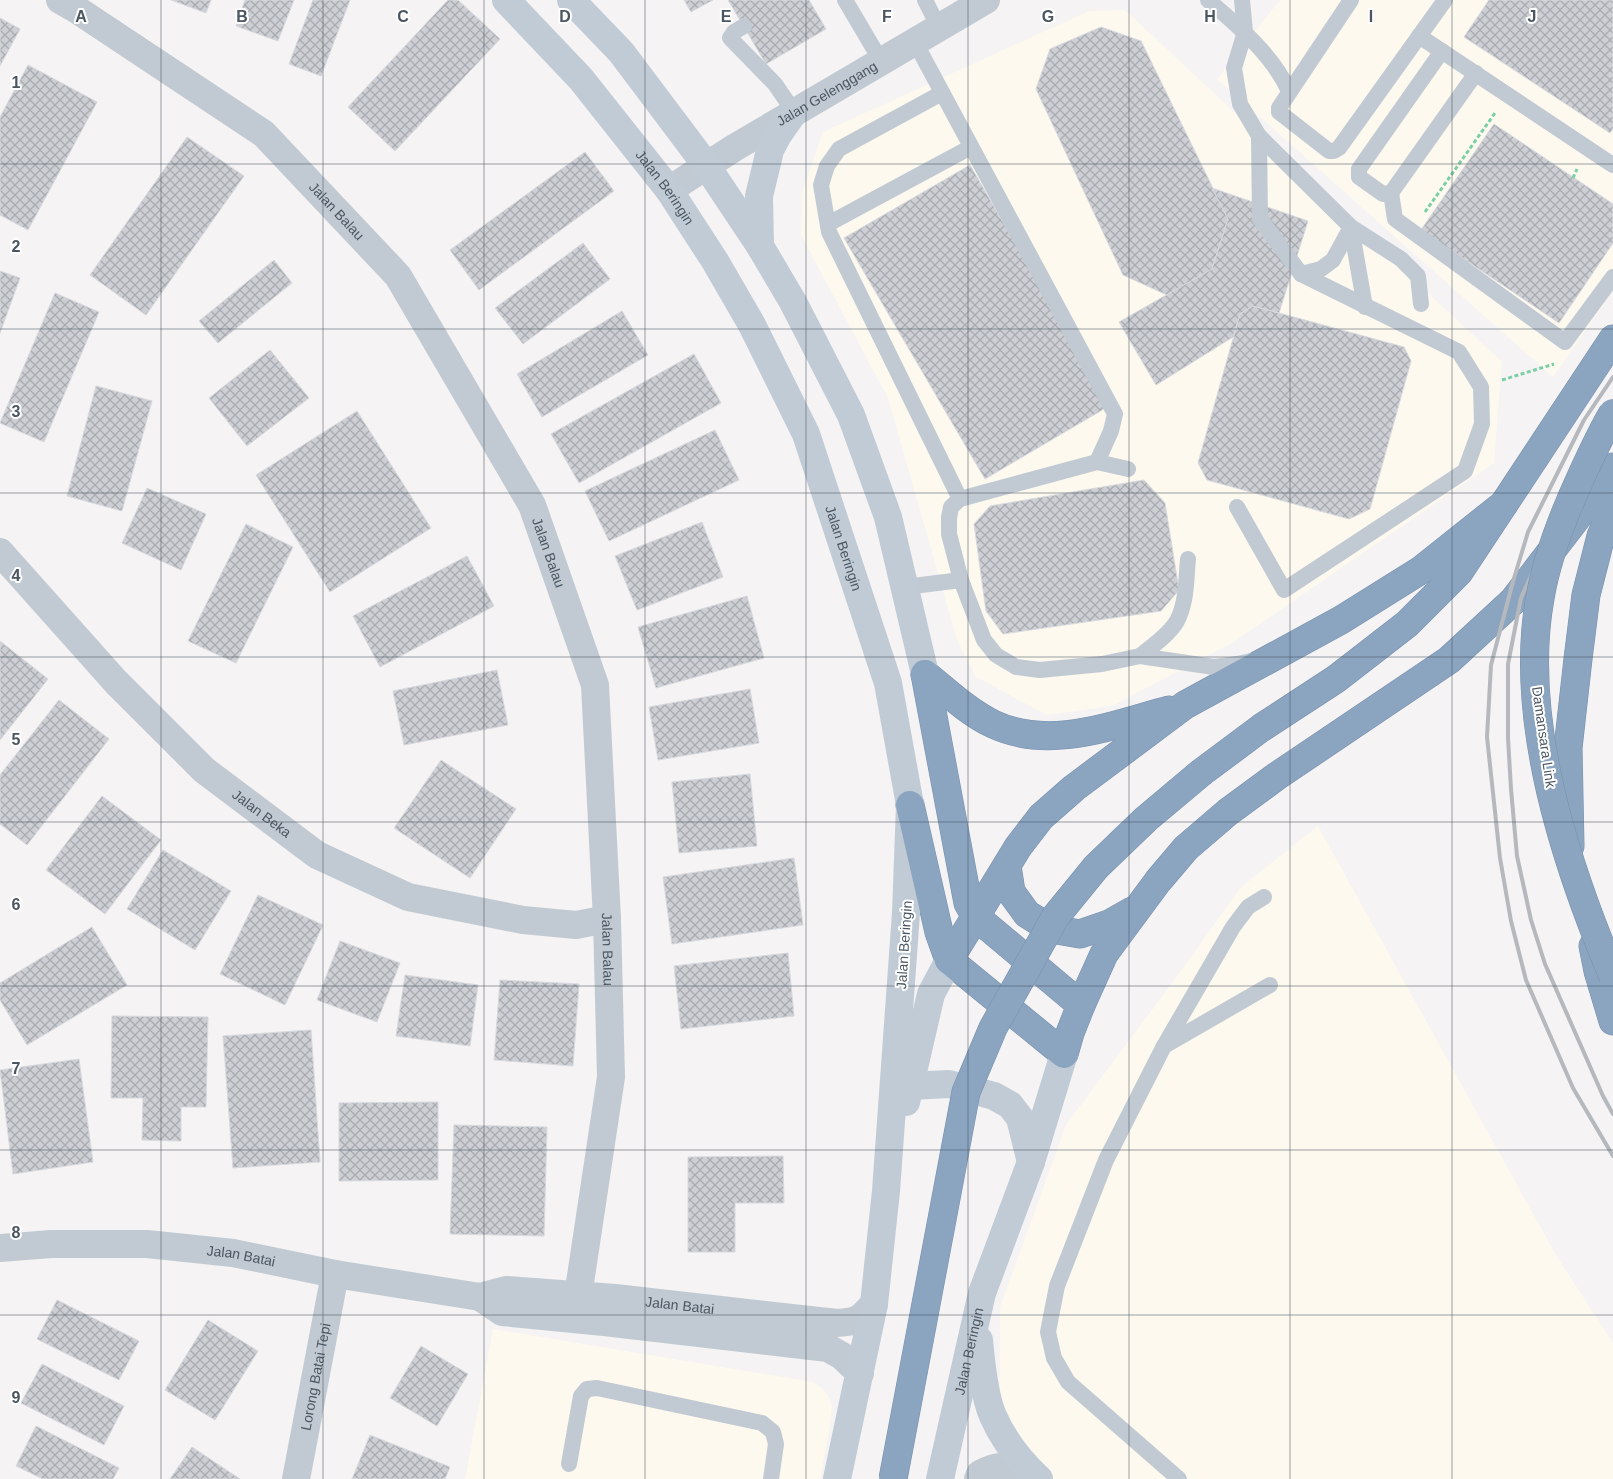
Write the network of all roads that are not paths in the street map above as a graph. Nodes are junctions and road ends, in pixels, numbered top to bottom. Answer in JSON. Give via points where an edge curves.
{"nodes":[{"id":1,"x":60,"y":0,"type":"edge"},
{"id":2,"x":506,"y":0,"type":"edge"},
{"id":3,"x":571,"y":0,"type":"edge"},
{"id":4,"x":845,"y":0,"type":"edge"},
{"id":5,"x":925,"y":0,"type":"edge"},
{"id":6,"x":986,"y":0,"type":"edge"},
{"id":7,"x":1208,"y":0,"type":"edge"},
{"id":8,"x":1242,"y":0,"type":"edge"},
{"id":9,"x":1351,"y":0,"type":"edge"},
{"id":10,"x":1444,"y":0,"type":"edge"},
{"id":11,"x":744,"y":26,"type":"dead end"},
{"id":12,"x":939,"y":28,"type":"junction"},
{"id":13,"x":1245,"y":32,"type":"junction"},
{"id":14,"x":1420,"y":36,"type":"junction"},
{"id":15,"x":915,"y":42,"type":"junction"},
{"id":16,"x":1442,"y":51,"type":"junction"},
{"id":17,"x":881,"y":61,"type":"junction"},
{"id":18,"x":1476,"y":73,"type":"junction"},
{"id":19,"x":1289,"y":91,"type":"junction"},
{"id":20,"x":942,"y":93,"type":"junction"},
{"id":21,"x":794,"y":112,"type":"junction"},
{"id":22,"x":1259,"y":136,"type":"junction"},
{"id":23,"x":971,"y":147,"type":"junction"},
{"id":24,"x":1613,"y":164,"type":"edge"},
{"id":25,"x":706,"y":165,"type":"junction"},
{"id":26,"x":668,"y":190,"type":"junction"},
{"id":27,"x":1391,"y":193,"type":"junction"},
{"id":28,"x":828,"y":224,"type":"junction"},
{"id":29,"x":1351,"y":227,"type":"junction"},
{"id":30,"x":760,"y":246,"type":"junction"},
{"id":31,"x":1301,"y":274,"type":"junction"},
{"id":32,"x":1613,"y":277,"type":"edge"},
{"id":33,"x":1421,"y":304,"type":"dead end"},
{"id":34,"x":1364,"y":307,"type":"junction"},
{"id":35,"x":1613,"y":339,"type":"edge"},
{"id":36,"x":1613,"y":412,"type":"edge"},
{"id":37,"x":1096,"y":462,"type":"junction"},
{"id":38,"x":1613,"y":467,"type":"edge"},
{"id":39,"x":1128,"y":469,"type":"dead end"},
{"id":40,"x":960,"y":498,"type":"junction"},
{"id":41,"x":1504,"y":504,"type":"junction"},
{"id":42,"x":1237,"y":507,"type":"dead end"},
{"id":43,"x":1613,"y":508,"type":"edge"},
{"id":44,"x":0,"y":552,"type":"edge"},
{"id":45,"x":1188,"y":559,"type":"dead end"},
{"id":46,"x":961,"y":580,"type":"junction"},
{"id":47,"x":905,"y":587,"type":"junction"},
{"id":48,"x":1281,"y":653,"type":"junction"},
{"id":49,"x":1140,"y":656,"type":"junction"},
{"id":50,"x":925,"y":674,"type":"junction"},
{"id":51,"x":1185,"y":706,"type":"junction"},
{"id":52,"x":910,"y":805,"type":"junction"},
{"id":53,"x":1007,"y":866,"type":"junction"},
{"id":54,"x":1264,"y":897,"type":"dead end"},
{"id":55,"x":1138,"y":908,"type":"junction"},
{"id":56,"x":976,"y":917,"type":"junction"},
{"id":57,"x":607,"y":919,"type":"junction"},
{"id":58,"x":949,"y":960,"type":"junction"},
{"id":59,"x":1613,"y":976,"type":"edge"},
{"id":60,"x":1270,"y":985,"type":"dead end"},
{"id":61,"x":1081,"y":1005,"type":"junction"},
{"id":62,"x":1613,"y":1021,"type":"edge"},
{"id":63,"x":1164,"y":1046,"type":"junction"},
{"id":64,"x":1064,"y":1054,"type":"junction"},
{"id":65,"x":910,"y":1086,"type":"junction"},
{"id":66,"x":1031,"y":1162,"type":"junction"},
{"id":67,"x":886,"y":1191,"type":"junction"},
{"id":68,"x":0,"y":1248,"type":"edge"},
{"id":69,"x":335,"y":1274,"type":"junction"},
{"id":70,"x":982,"y":1293,"type":"junction"},
{"id":71,"x":578,"y":1296,"type":"junction"},
{"id":72,"x":480,"y":1297,"type":"junction"},
{"id":73,"x":874,"y":1304,"type":"junction"},
{"id":74,"x":860,"y":1374,"type":"junction"},
{"id":75,"x":569,"y":1464,"type":"dead end"},
{"id":76,"x":296,"y":1479,"type":"edge"},
{"id":77,"x":771,"y":1479,"type":"edge"},
{"id":78,"x":837,"y":1479,"type":"edge"},
{"id":79,"x":893,"y":1479,"type":"edge"},
{"id":80,"x":940,"y":1479,"type":"edge"},
{"id":81,"x":978,"y":1479,"type":"edge"},
{"id":82,"x":1028,"y":1479,"type":"edge"},
{"id":83,"x":1039,"y":1479,"type":"edge"},
{"id":84,"x":1179,"y":1479,"type":"edge"}],
"edges":[{"from":1,"to":57,"type":"street","name":"Jalan Balau","via":[[264,134],[398,276],[532,505],[594,685]]},
{"from":2,"to":26,"type":"street","name":"Jalan Beringin","via":[[581,79]]},
{"from":3,"to":25,"type":"street","via":[[621,52]]},
{"from":4,"to":17,"type":"lane"},
{"from":5,"to":12,"type":"lane"},
{"from":6,"to":12,"type":"street","name":"Jalan Gelenggang"},
{"from":7,"to":13,"type":"lane"},
{"from":8,"to":13,"type":"lane"},
{"from":9,"to":19,"type":"lane"},
{"from":10,"to":14,"type":"lane"},
{"from":11,"to":21,"type":"lane","via":[[730,38],[776,84]]},
{"from":12,"to":15,"type":"street","name":"Jalan Gelenggang"},
{"from":13,"to":19,"type":"lane","via":[[1283,77]]},
{"from":13,"to":22,"type":"lane","via":[[1234,68],[1240,104]]},
{"from":14,"to":16,"type":"lane"},
{"from":14,"to":19,"type":"lane","via":[[1334,151],[1329,151],[1280,112],[1280,104]]},
{"from":15,"to":17,"type":"street","name":"Jalan Gelenggang"},
{"from":15,"to":20,"type":"lane"},
{"from":16,"to":18,"type":"lane"},
{"from":16,"to":27,"type":"lane","via":[[1359,169],[1359,176],[1383,194]]},
{"from":17,"to":21,"type":"street","name":"Jalan Gelenggang"},
{"from":18,"to":24,"type":"lane"},
{"from":18,"to":27,"type":"lane"},
{"from":20,"to":23,"type":"lane"},
{"from":20,"to":28,"type":"lane","via":[[839,149],[826,166],[821,185]]},
{"from":21,"to":25,"type":"street","name":"Jalan Gelenggang"},
{"from":21,"to":30,"type":"street","via":[[770,150],[759,196]]},
{"from":22,"to":29,"type":"lane"},
{"from":22,"to":31,"type":"lane","via":[[1260,219]]},
{"from":23,"to":28,"type":"lane"},
{"from":23,"to":37,"type":"lane","via":[[1115,414],[1111,431]]},
{"from":25,"to":26,"type":"street","name":"Jalan Gelenggang"},
{"from":25,"to":30,"type":"street"},
{"from":26,"to":52,"type":"street","name":"Jalan Beringin","via":[[752,325],[806,434],[888,683]]},
{"from":27,"to":32,"type":"lane","via":[[1396,219],[1565,342]]},
{"from":28,"to":40,"type":"lane"},
{"from":29,"to":31,"type":"lane","via":[[1333,260],[1321,269]]},
{"from":29,"to":33,"type":"lane","via":[[1401,259],[1418,276]]},
{"from":29,"to":34,"type":"lane"},
{"from":30,"to":47,"type":"street","via":[[852,415],[888,517]]},
{"from":31,"to":34,"type":"lane"},
{"from":34,"to":42,"type":"lane","via":[[1459,352],[1481,387],[1482,424],[1465,471],[1284,590]]},
{"from":35,"to":41,"type":"highway"},
{"from":36,"to":59,"type":"highway","name":"Damansara Link","bridge":true,"via":[[1582,475],[1552,549],[1540,599],[1535,648],[1536,700],[1545,765],[1566,849]]},
{"from":37,"to":39,"type":"lane"},
{"from":37,"to":40,"type":"lane"},
{"from":38,"to":55,"type":"highway","via":[[1513,601],[1449,660],[1228,812],[1186,848]]},
{"from":40,"to":46,"type":"lane","via":[[951,507],[949,534]]},
{"from":41,"to":48,"type":"highway","via":[[1421,570]]},
{"from":41,"to":79,"type":"highway","bridge":true,"via":[[1459,572],[1408,624],[1336,679],[1202,772],[1096,867],[1056,916],[992,1028],[966,1092]]},
{"from":43,"to":62,"type":"highway","name":"Damansara Link","via":[[1601,536],[1586,595],[1568,748],[1570,846],[1598,971]]},
{"from":44,"to":57,"type":"street","name":"Jalan Beka","via":[[116,682],[204,770],[317,854],[408,897],[524,920],[576,925]]},
{"from":45,"to":49,"type":"lane","via":[[1184,604],[1177,622]]},
{"from":46,"to":47,"type":"lane"},
{"from":46,"to":49,"type":"lane","via":[[984,640],[996,655],[1016,667],[1040,670],[1102,664]]},
{"from":47,"to":50,"type":"street"},
{"from":48,"to":49,"type":"lane","via":[[1214,667]]},
{"from":48,"to":51,"type":"highway"},
{"from":50,"to":51,"type":"highway","via":[[992,724],[1034,736],[1084,733]]},
{"from":50,"to":56,"type":"highway","via":[[968,903]]},
{"from":51,"to":53,"type":"highway","via":[[1074,788],[1041,817]]},
{"from":52,"to":58,"type":"highway","via":[[939,932]]},
{"from":52,"to":67,"type":"street","name":"Jalan Beringin","via":[[906,913]]},
{"from":53,"to":55,"type":"highway","via":[[1011,892],[1027,914],[1051,929],[1080,934],[1109,924]]},
{"from":53,"to":56,"type":"highway"},
{"from":54,"to":63,"type":"lane","via":[[1248,907],[1233,927]]},
{"from":55,"to":61,"type":"highway","via":[[1104,954]]},
{"from":56,"to":58,"type":"highway"},
{"from":56,"to":61,"type":"highway"},
{"from":57,"to":71,"type":"street","name":"Jalan Balau","via":[[611,1078]]},
{"from":58,"to":64,"type":"highway"},
{"from":58,"to":65,"type":"street","name":"Jalan Beringin","via":[[931,994]]},
{"from":60,"to":63,"type":"lane"},
{"from":61,"to":64,"type":"highway"},
{"from":63,"to":84,"type":"lane","via":[[1106,1160],[1057,1286],[1048,1332],[1054,1358],[1068,1382]]},
{"from":64,"to":66,"type":"street","name":"Jalan Beringin"},
{"from":65,"to":66,"type":"street","via":[[949,1084],[994,1096],[1010,1105],[1020,1118]]},
{"from":65,"to":67,"type":"street","name":"Jalan Beringin"},
{"from":66,"to":70,"type":"street","name":"Jalan Beringin"},
{"from":67,"to":73,"type":"street","name":"Jalan Beringin"},
{"from":68,"to":69,"type":"street","name":"Jalan Batai","via":[[51,1244],[147,1244],[233,1252]]},
{"from":69,"to":72,"type":"street","name":"Jalan Batai"},
{"from":69,"to":76,"type":"street","name":"Lorong Batai Tepi"},
{"from":70,"to":80,"type":"street","name":"Jalan Beringin"},
{"from":70,"to":83,"type":"street","via":[[978,1332],[992,1416],[1012,1448]]},
{"from":71,"to":72,"type":"street","name":"Jalan Batai","via":[[506,1290]]},
{"from":71,"to":73,"type":"street","name":"Jalan Batai","via":[[837,1323],[853,1323]]},
{"from":72,"to":74,"type":"street","name":"Jalan Batai","via":[[502,1312],[828,1348],[842,1356]]},
{"from":73,"to":74,"type":"street","name":"Jalan Beringin"},
{"from":74,"to":78,"type":"street","name":"Jalan Beringin"},
{"from":75,"to":77,"type":"lane","via":[[581,1396],[587,1389],[597,1388],[762,1422],[773,1432],[776,1444]]},
{"from":81,"to":82,"type":"street","via":[[980,1474],[993,1467],[1012,1468]]}]}
